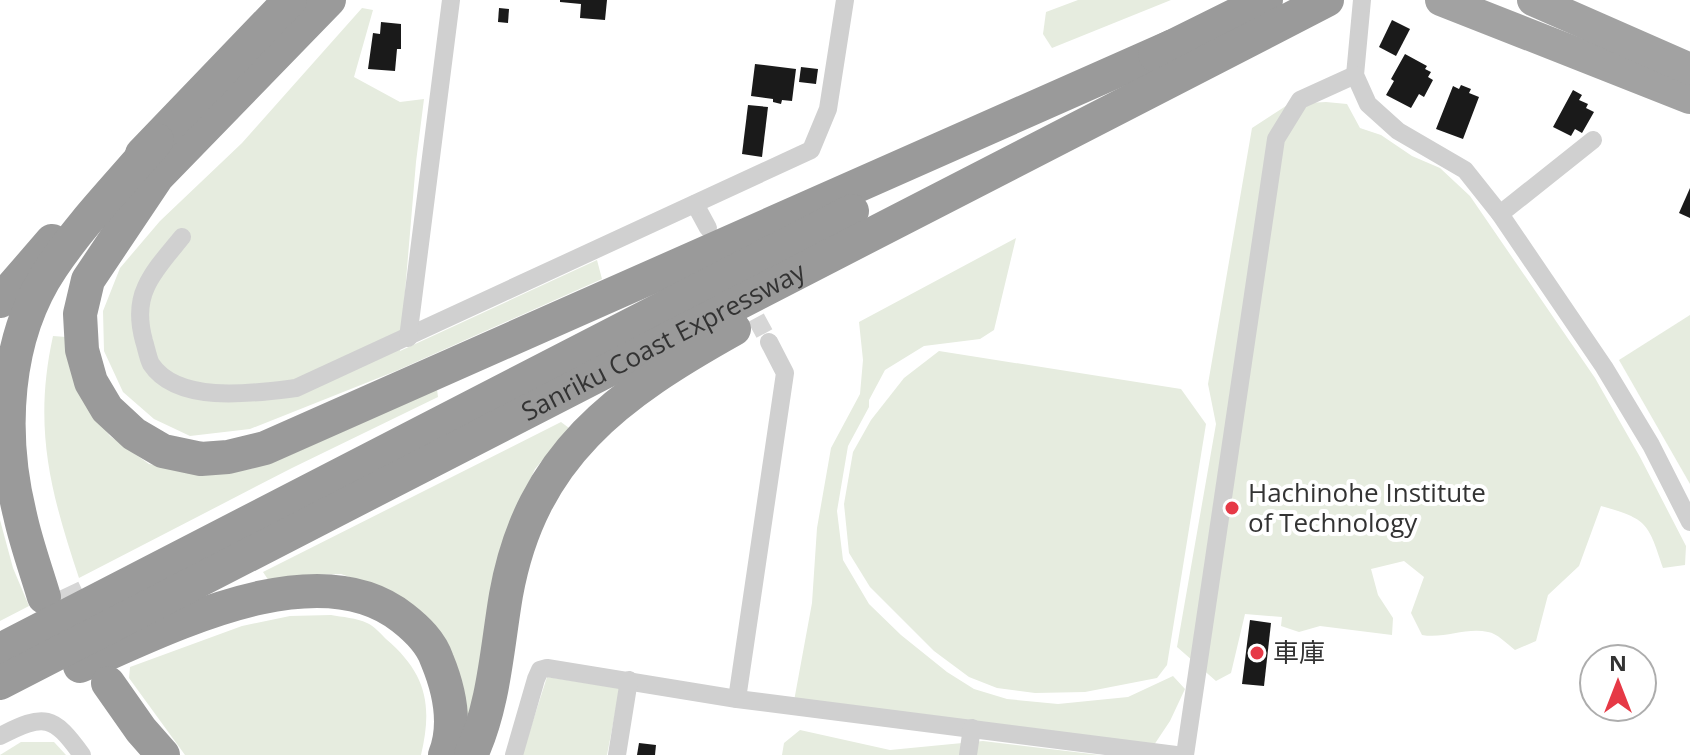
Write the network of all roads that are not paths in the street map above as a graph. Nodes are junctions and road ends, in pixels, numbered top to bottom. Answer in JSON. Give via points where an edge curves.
{"nodes":[{"id":1,"x":290,"y":0,"type":"edge"},
{"id":2,"x":329,"y":0,"type":"edge"},
{"id":3,"x":451,"y":0,"type":"edge"},
{"id":4,"x":845,"y":0,"type":"edge"},
{"id":5,"x":1266,"y":0,"type":"edge"},
{"id":6,"x":1362,"y":0,"type":"edge"},
{"id":7,"x":1441,"y":0,"type":"edge"},
{"id":8,"x":1533,"y":0,"type":"edge"},
{"id":9,"x":1317,"y":5,"type":"edge"},
{"id":10,"x":1173,"y":46,"type":"junction"},
{"id":11,"x":1690,"y":69,"type":"edge"},
{"id":12,"x":1355,"y":75,"type":"junction"},
{"id":13,"x":1690,"y":98,"type":"edge"},
{"id":14,"x":157,"y":140,"type":"junction"},
{"id":15,"x":1593,"y":140,"type":"dead end"},
{"id":16,"x":1012,"y":163,"type":"junction"},
{"id":17,"x":157,"y":177,"type":"junction"},
{"id":18,"x":695,"y":204,"type":"junction"},
{"id":19,"x":1500,"y":214,"type":"junction"},
{"id":20,"x":708,"y":228,"type":"dead end"},
{"id":21,"x":182,"y":237,"type":"dead end"},
{"id":22,"x":0,"y":301,"type":"edge"},
{"id":23,"x":408,"y":338,"type":"junction"},
{"id":24,"x":769,"y":342,"type":"tunnel mouth"},
{"id":25,"x":1690,"y":522,"type":"edge"},
{"id":26,"x":55,"y":616,"type":"junction"},
{"id":27,"x":0,"y":650,"type":"edge"},
{"id":28,"x":629,"y":680,"type":"junction"},
{"id":29,"x":0,"y":683,"type":"edge"},
{"id":30,"x":737,"y":699,"type":"junction"},
{"id":31,"x":0,"y":701,"type":"edge"},
{"id":32,"x":972,"y":728,"type":"junction"},
{"id":33,"x":0,"y":736,"type":"edge"},
{"id":34,"x":82,"y":755,"type":"edge"},
{"id":35,"x":134,"y":755,"type":"edge"},
{"id":36,"x":163,"y":755,"type":"edge"},
{"id":37,"x":445,"y":755,"type":"edge"},
{"id":38,"x":471,"y":755,"type":"edge"},
{"id":39,"x":514,"y":755,"type":"edge"},
{"id":40,"x":617,"y":755,"type":"edge"},
{"id":41,"x":968,"y":755,"type":"edge"},
{"id":42,"x":1176,"y":755,"type":"edge"},
{"id":43,"x":1185,"y":755,"type":"edge"}],
"edges":[{"from":1,"to":14,"type":"highway"},
{"from":2,"to":17,"type":"highway"},
{"from":3,"to":23,"type":"street"},
{"from":4,"to":18,"type":"street","via":[[828,109],[811,150]]},
{"from":5,"to":10,"type":"highway","name":"Sanriku Coast Expressway"},
{"from":6,"to":12,"type":"street"},
{"from":7,"to":13,"type":"highway"},
{"from":8,"to":11,"type":"highway"},
{"from":9,"to":16,"type":"highway","name":"Sanriku Coast Expressway"},
{"from":10,"to":17,"type":"highway","via":[[265,448],[228,457],[201,459],[163,451],[134,434],[107,409],[91,382],[82,350],[80,314],[88,280]]},
{"from":10,"to":26,"type":"highway","name":"Sanriku Coast Expressway"},
{"from":12,"to":19,"type":"street","via":[[1368,104],[1398,131],[1465,170]]},
{"from":12,"to":43,"type":"street","via":[[1300,100],[1276,139]]},
{"from":14,"to":22,"type":"highway","via":[[102,189]]},
{"from":14,"to":26,"type":"highway","via":[[51,268],[15,358],[9,407],[11,464],[20,515]]},
{"from":15,"to":19,"type":"street"},
{"from":16,"to":26,"type":"highway","name":"Sanriku Coast Expressway"},
{"from":16,"to":38,"type":"highway","via":[[866,255],[656,375],[605,413],[576,443],[551,476],[518,549],[487,706]]},
{"from":17,"to":26,"type":"highway","via":[[64,277],[43,318],[30,365],[29,465]]},
{"from":18,"to":20,"type":"street"},
{"from":18,"to":23,"type":"street"},
{"from":19,"to":25,"type":"street","via":[[1604,367]]},
{"from":21,"to":23,"type":"street","via":[[146,286],[139,310],[151,364],[171,382],[201,392],[296,388]]},
{"from":24,"to":30,"type":"street","via":[[785,373]]},
{"from":26,"to":27,"type":"highway","name":"Sanriku Coast Expressway"},
{"from":26,"to":29,"type":"highway","name":"Sanriku Coast Expressway"},
{"from":28,"to":30,"type":"street"},
{"from":28,"to":39,"type":"street","via":[[540,670]]},
{"from":28,"to":40,"type":"street"},
{"from":30,"to":32,"type":"street"},
{"from":31,"to":37,"type":"highway","via":[[178,624],[257,599],[299,591],[331,592],[391,608],[434,650],[449,693]]},
{"from":32,"to":41,"type":"street"},
{"from":32,"to":42,"type":"street"},
{"from":33,"to":34,"type":"street","via":[[39,721],[53,723]]},
{"from":35,"to":36,"type":"highway","via":[[99,686]]}]}
